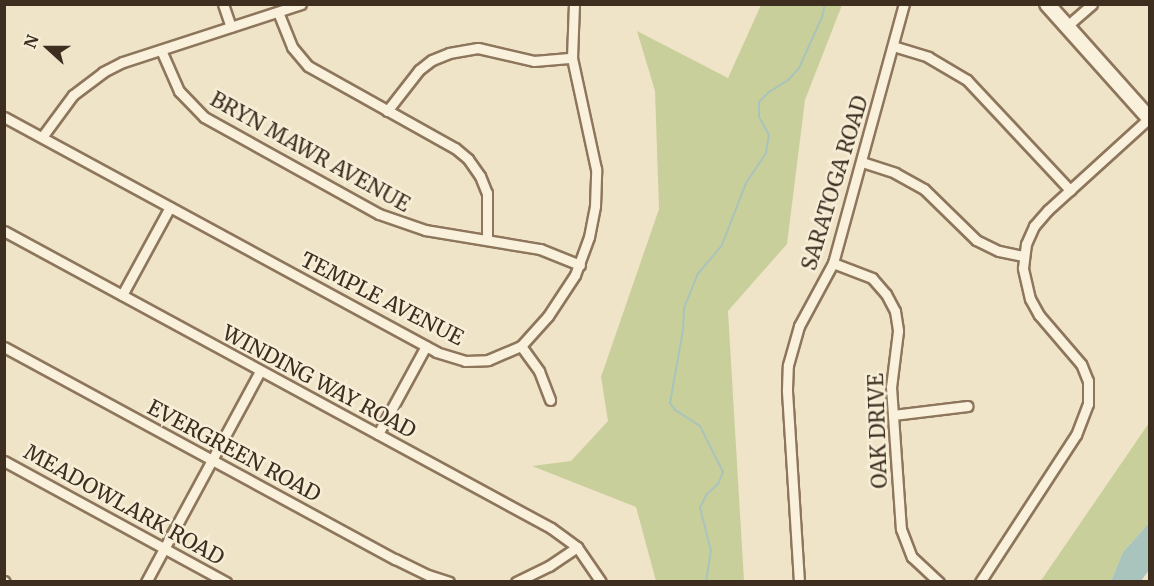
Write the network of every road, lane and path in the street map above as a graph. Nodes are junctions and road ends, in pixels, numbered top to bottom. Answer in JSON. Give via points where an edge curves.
{"nodes":[{"id":1,"x":223,"y":4,"type":"edge"},
{"id":2,"x":301,"y":4,"type":"edge"},
{"id":3,"x":573,"y":4,"type":"edge"},
{"id":4,"x":904,"y":4,"type":"edge"},
{"id":5,"x":1047,"y":4,"type":"edge"},
{"id":6,"x":1092,"y":4,"type":"edge"},
{"id":7,"x":278,"y":12,"type":"junction"},
{"id":8,"x":1067,"y":26,"type":"junction"},
{"id":9,"x":231,"y":27,"type":"junction"},
{"id":10,"x":893,"y":46,"type":"junction"},
{"id":11,"x":161,"y":50,"type":"junction"},
{"id":12,"x":572,"y":57,"type":"junction"},
{"id":13,"x":387,"y":111,"type":"junction"},
{"id":14,"x":4,"y":117,"type":"edge"},
{"id":15,"x":1149,"y":118,"type":"edge"},
{"id":16,"x":42,"y":137,"type":"junction"},
{"id":17,"x":862,"y":162,"type":"junction"},
{"id":18,"x":1070,"y":190,"type":"junction"},
{"id":19,"x":170,"y":207,"type":"junction"},
{"id":20,"x":4,"y":231,"type":"edge"},
{"id":21,"x":487,"y":239,"type":"junction"},
{"id":22,"x":1023,"y":256,"type":"junction"},
{"id":23,"x":833,"y":263,"type":"junction"},
{"id":24,"x":580,"y":265,"type":"junction"},
{"id":25,"x":122,"y":295,"type":"junction"},
{"id":26,"x":426,"y":346,"type":"junction"},
{"id":27,"x":521,"y":346,"type":"junction"},
{"id":28,"x":4,"y":347,"type":"edge"},
{"id":29,"x":260,"y":371,"type":"junction"},
{"id":30,"x":550,"y":400,"type":"dead end"},
{"id":31,"x":967,"y":406,"type":"dead end"},
{"id":32,"x":893,"y":415,"type":"junction"},
{"id":33,"x":378,"y":434,"type":"junction"},
{"id":34,"x":212,"y":460,"type":"junction"},
{"id":35,"x":4,"y":461,"type":"edge"},
{"id":36,"x":577,"y":547,"type":"junction"},
{"id":37,"x":164,"y":549,"type":"junction"},
{"id":38,"x":146,"y":582,"type":"edge"},
{"id":39,"x":226,"y":582,"type":"edge"},
{"id":40,"x":449,"y":582,"type":"edge"},
{"id":41,"x":516,"y":582,"type":"edge"},
{"id":42,"x":601,"y":582,"type":"edge"},
{"id":43,"x":799,"y":582,"type":"edge"},
{"id":44,"x":939,"y":582,"type":"edge"},
{"id":45,"x":980,"y":582,"type":"edge"}],
"edges":[{"from":1,"to":9,"type":"street"},
{"from":2,"to":7,"type":"street"},
{"from":3,"to":12,"type":"street","name":"TEMPLE AVENUE"},
{"from":4,"to":10,"type":"street","name":"SARATOGA ROAD"},
{"from":5,"to":8,"type":"main road"},
{"from":6,"to":8,"type":"street"},
{"from":7,"to":9,"type":"street"},
{"from":7,"to":13,"type":"street","via":[[292,47],[308,66]]},
{"from":8,"to":15,"type":"main road"},
{"from":9,"to":11,"type":"street"},
{"from":10,"to":17,"type":"street","name":"SARATOGA ROAD"},
{"from":10,"to":18,"type":"street","via":[[928,57],[962,76]]},
{"from":11,"to":16,"type":"street","via":[[94,76],[67,101]]},
{"from":11,"to":21,"type":"street","name":"BRYN MAWR AVENUE","via":[[184,98],[213,123],[393,220],[425,230]]},
{"from":12,"to":13,"type":"street","via":[[534,61],[478,48],[449,53],[419,70]]},
{"from":12,"to":24,"type":"street","name":"TEMPLE AVENUE","via":[[596,177],[594,215]]},
{"from":13,"to":21,"type":"street","via":[[454,148],[474,166],[487,193]]},
{"from":14,"to":16,"type":"street","name":"TEMPLE AVENUE"},
{"from":15,"to":18,"type":"street"},
{"from":16,"to":19,"type":"street","name":"TEMPLE AVENUE"},
{"from":17,"to":22,"type":"street","via":[[895,172],[924,189],[976,240],[999,251]]},
{"from":17,"to":23,"type":"street","name":"SARATOGA ROAD"},
{"from":18,"to":22,"type":"street","via":[[1038,221]]},
{"from":19,"to":25,"type":"street"},
{"from":19,"to":26,"type":"street","name":"TEMPLE AVENUE"},
{"from":20,"to":25,"type":"street","name":"WINDING WAY ROAD"},
{"from":21,"to":24,"type":"street","name":"BRYN MAWR AVENUE","via":[[540,249]]},
{"from":22,"to":45,"type":"street","via":[[1024,279],[1032,305],[1081,364],[1088,381],[1088,404],[1076,435]]},
{"from":23,"to":32,"type":"street","name":"OAK DRIVE","via":[[872,278],[893,306],[898,324],[892,373]]},
{"from":23,"to":43,"type":"street","name":"SARATOGA ROAD","via":[[799,326],[787,374]]},
{"from":24,"to":27,"type":"street","name":"TEMPLE AVENUE","via":[[554,310]]},
{"from":25,"to":29,"type":"street","name":"WINDING WAY ROAD"},
{"from":26,"to":27,"type":"street","name":"TEMPLE AVENUE","via":[[453,358],[476,361],[499,357]]},
{"from":26,"to":33,"type":"street"},
{"from":27,"to":30,"type":"street","via":[[539,371]]},
{"from":28,"to":34,"type":"street","name":"EVERGREEN ROAD"},
{"from":29,"to":33,"type":"street","name":"WINDING WAY ROAD"},
{"from":29,"to":34,"type":"street"},
{"from":31,"to":32,"type":"street"},
{"from":32,"to":44,"type":"street","name":"OAK DRIVE","via":[[903,536],[916,563]]},
{"from":33,"to":36,"type":"street","name":"WINDING WAY ROAD","via":[[552,528]]},
{"from":34,"to":37,"type":"street"},
{"from":34,"to":40,"type":"street","name":"EVERGREEN ROAD","via":[[395,559]]},
{"from":35,"to":37,"type":"street","name":"MEADOWLARK ROAD"},
{"from":36,"to":41,"type":"street"},
{"from":36,"to":42,"type":"street","name":"WINDING WAY ROAD"},
{"from":37,"to":38,"type":"street"},
{"from":37,"to":39,"type":"street","name":"MEADOWLARK ROAD"}]}
